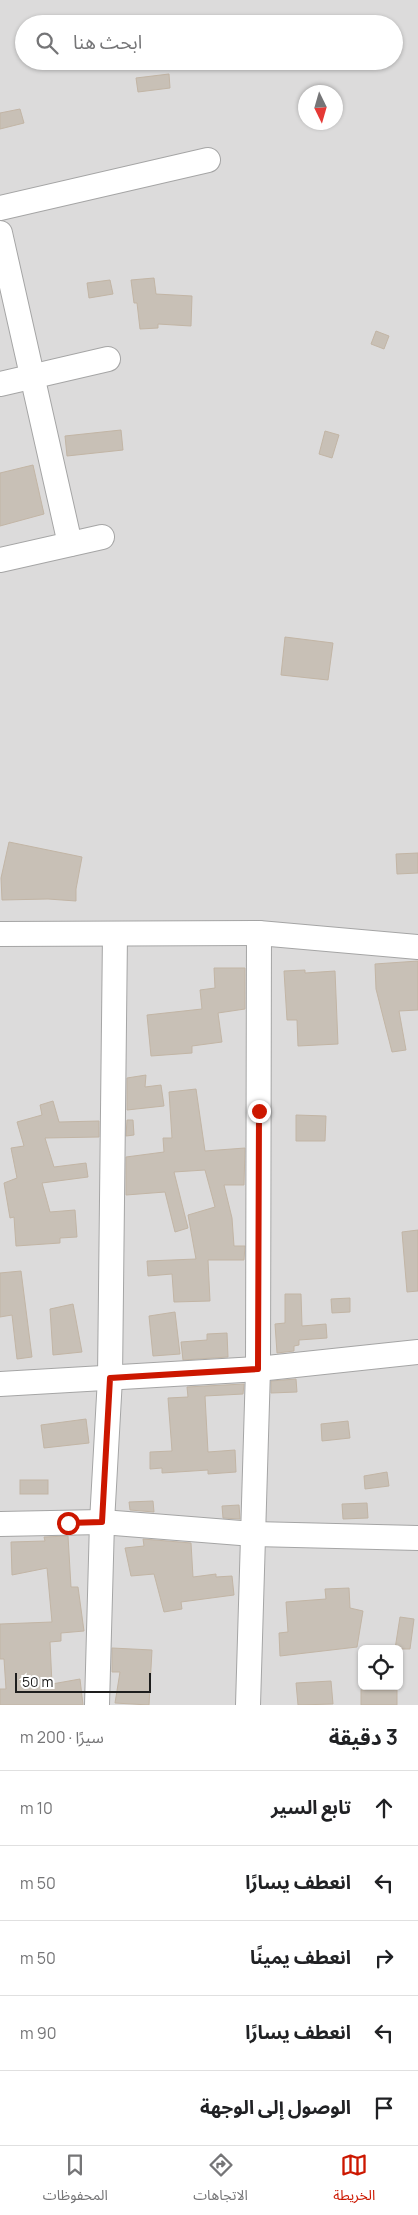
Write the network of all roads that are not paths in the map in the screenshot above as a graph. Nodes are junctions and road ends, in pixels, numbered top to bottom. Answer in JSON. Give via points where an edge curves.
{"nodes":[{"id":1,"x":208,"y":160,"type":"dead end"},
{"id":2,"x":0,"y":208,"type":"edge"},
{"id":3,"x":0,"y":233,"type":"edge"},
{"id":4,"x":108,"y":359,"type":"dead end"},
{"id":5,"x":32,"y":377,"type":"junction"},
{"id":6,"x":0,"y":384,"type":"edge"},
{"id":7,"x":102,"y":537,"type":"dead end"},
{"id":8,"x":70,"y":544,"type":"junction"},
{"id":9,"x":0,"y":560,"type":"edge"},
{"id":10,"x":259,"y":933,"type":"junction"},
{"id":11,"x":0,"y":934,"type":"edge"},
{"id":12,"x":115,"y":934,"type":"junction"},
{"id":13,"x":418,"y":948,"type":"edge"},
{"id":14,"x":418,"y":1352,"type":"edge"},
{"id":15,"x":258,"y":1369,"type":"junction"},
{"id":16,"x":110,"y":1378,"type":"junction"},
{"id":17,"x":0,"y":1384,"type":"edge"},
{"id":18,"x":102,"y":1522,"type":"junction"},
{"id":19,"x":0,"y":1524,"type":"edge"},
{"id":20,"x":253,"y":1534,"type":"junction"},
{"id":21,"x":418,"y":1538,"type":"edge"},
{"id":22,"x":97,"y":1705,"type":"edge"},
{"id":23,"x":248,"y":1705,"type":"edge"}],
"edges":[{"from":1,"to":2,"type":"street"},
{"from":3,"to":5,"type":"street"},
{"from":4,"to":5,"type":"street"},
{"from":5,"to":6,"type":"street"},
{"from":5,"to":8,"type":"street"},
{"from":7,"to":8,"type":"street"},
{"from":8,"to":9,"type":"street"},
{"from":10,"to":12,"type":"street"},
{"from":10,"to":13,"type":"street"},
{"from":10,"to":15,"type":"street"},
{"from":11,"to":12,"type":"street"},
{"from":12,"to":16,"type":"street"},
{"from":14,"to":15,"type":"street"},
{"from":15,"to":16,"type":"street"},
{"from":15,"to":20,"type":"street"},
{"from":16,"to":17,"type":"street"},
{"from":16,"to":18,"type":"street"},
{"from":18,"to":19,"type":"street"},
{"from":18,"to":20,"type":"street"},
{"from":18,"to":22,"type":"street"},
{"from":20,"to":21,"type":"street"},
{"from":20,"to":23,"type":"street"}]}
